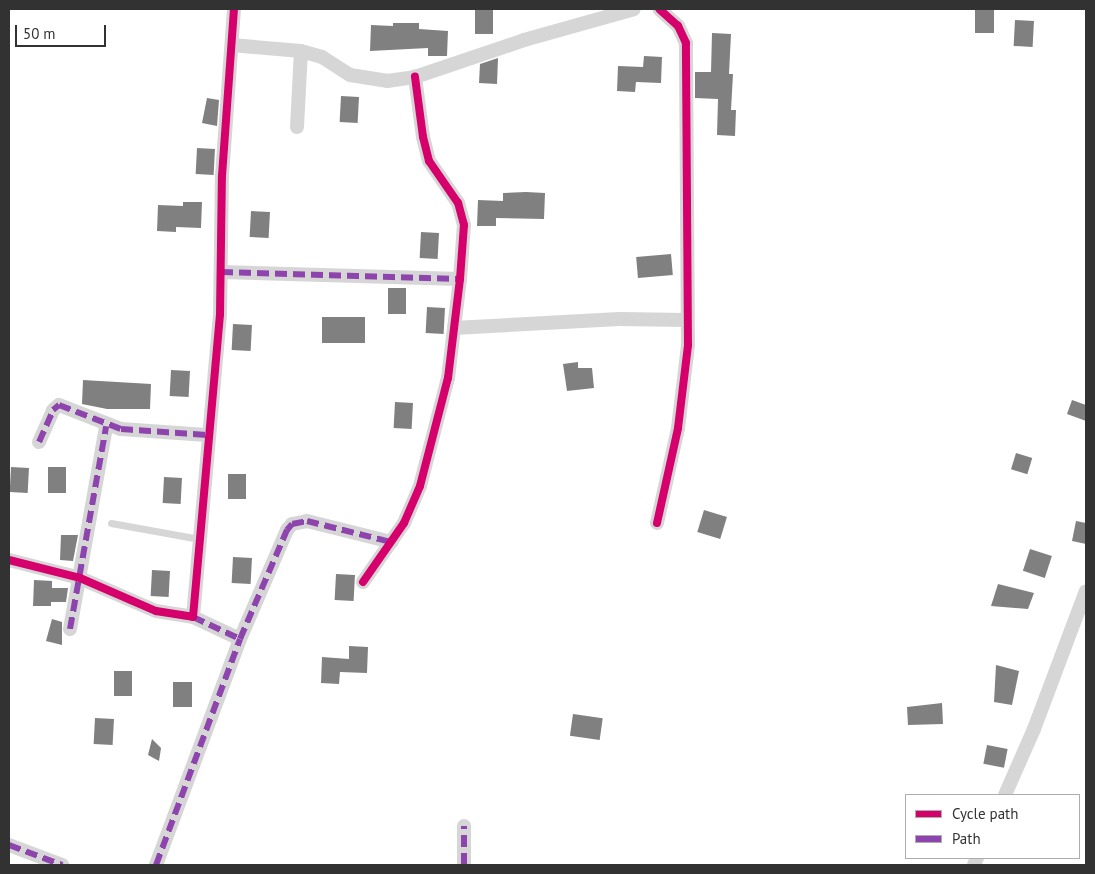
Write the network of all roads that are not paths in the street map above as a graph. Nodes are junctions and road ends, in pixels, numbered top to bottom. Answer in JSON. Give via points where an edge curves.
{"nodes":[{"id":1,"x":234,"y":9,"type":"edge"},
{"id":2,"x":634,"y":9,"type":"edge"},
{"id":3,"x":659,"y":9,"type":"edge"},
{"id":4,"x":232,"y":45,"type":"junction"},
{"id":5,"x":300,"y":51,"type":"junction"},
{"id":6,"x":415,"y":77,"type":"junction"},
{"id":7,"x":297,"y":127,"type":"dead end"},
{"id":8,"x":221,"y":272,"type":"junction"},
{"id":9,"x":460,"y":279,"type":"junction"},
{"id":10,"x":686,"y":320,"type":"junction"},
{"id":11,"x":454,"y":328,"type":"junction"},
{"id":12,"x":106,"y":426,"type":"junction"},
{"id":13,"x":207,"y":435,"type":"junction"},
{"id":14,"x":39,"y":442,"type":"dead end"},
{"id":15,"x":111,"y":523,"type":"dead end"},
{"id":16,"x":657,"y":523,"type":"dead end"},
{"id":17,"x":200,"y":539,"type":"junction"},
{"id":18,"x":390,"y":542,"type":"junction"},
{"id":19,"x":9,"y":560,"type":"edge"},
{"id":20,"x":80,"y":578,"type":"junction"},
{"id":21,"x":363,"y":582,"type":"dead end"},
{"id":22,"x":1086,"y":590,"type":"edge"},
{"id":23,"x":193,"y":617,"type":"junction"},
{"id":24,"x":70,"y":629,"type":"dead end"},
{"id":25,"x":240,"y":639,"type":"junction"},
{"id":26,"x":1005,"y":794,"type":"edge"},
{"id":27,"x":464,"y":826,"type":"dead end"},
{"id":28,"x":9,"y":846,"type":"edge"},
{"id":29,"x":62,"y":865,"type":"edge"},
{"id":30,"x":156,"y":865,"type":"edge"},
{"id":31,"x":464,"y":865,"type":"edge"}],
"edges":[{"from":1,"to":4,"type":"street"},
{"from":2,"to":6,"type":"street","via":[[524,40]]},
{"from":3,"to":10,"type":"street","via":[[678,26],[686,43]]},
{"from":4,"to":5,"type":"street"},
{"from":4,"to":8,"type":"street","via":[[222,176]]},
{"from":5,"to":6,"type":"street","via":[[322,56],[360,79],[386,81]]},
{"from":5,"to":7,"type":"street"},
{"from":6,"to":9,"type":"street","via":[[429,161],[458,203],[464,225]]},
{"from":8,"to":9,"type":"street"},
{"from":8,"to":13,"type":"street","via":[[220,314]]},
{"from":9,"to":11,"type":"street"},
{"from":10,"to":11,"type":"street","via":[[601,320]]},
{"from":10,"to":16,"type":"street","via":[[686,379]]},
{"from":11,"to":18,"type":"street","via":[[448,378],[420,486],[404,523]]},
{"from":12,"to":13,"type":"street"},
{"from":12,"to":14,"type":"street","via":[[59,406],[53,410]]},
{"from":12,"to":20,"type":"street"},
{"from":13,"to":17,"type":"street"},
{"from":15,"to":17,"type":"lane"},
{"from":17,"to":23,"type":"street"},
{"from":18,"to":21,"type":"street"},
{"from":18,"to":25,"type":"street","via":[[321,524],[299,521],[292,524]]},
{"from":19,"to":20,"type":"street"},
{"from":20,"to":23,"type":"street","via":[[156,611]]},
{"from":20,"to":24,"type":"street"},
{"from":22,"to":26,"type":"street","via":[[1034,729]]},
{"from":23,"to":25,"type":"street"},
{"from":25,"to":30,"type":"street"},
{"from":27,"to":31,"type":"street"},
{"from":28,"to":29,"type":"street"}]}
